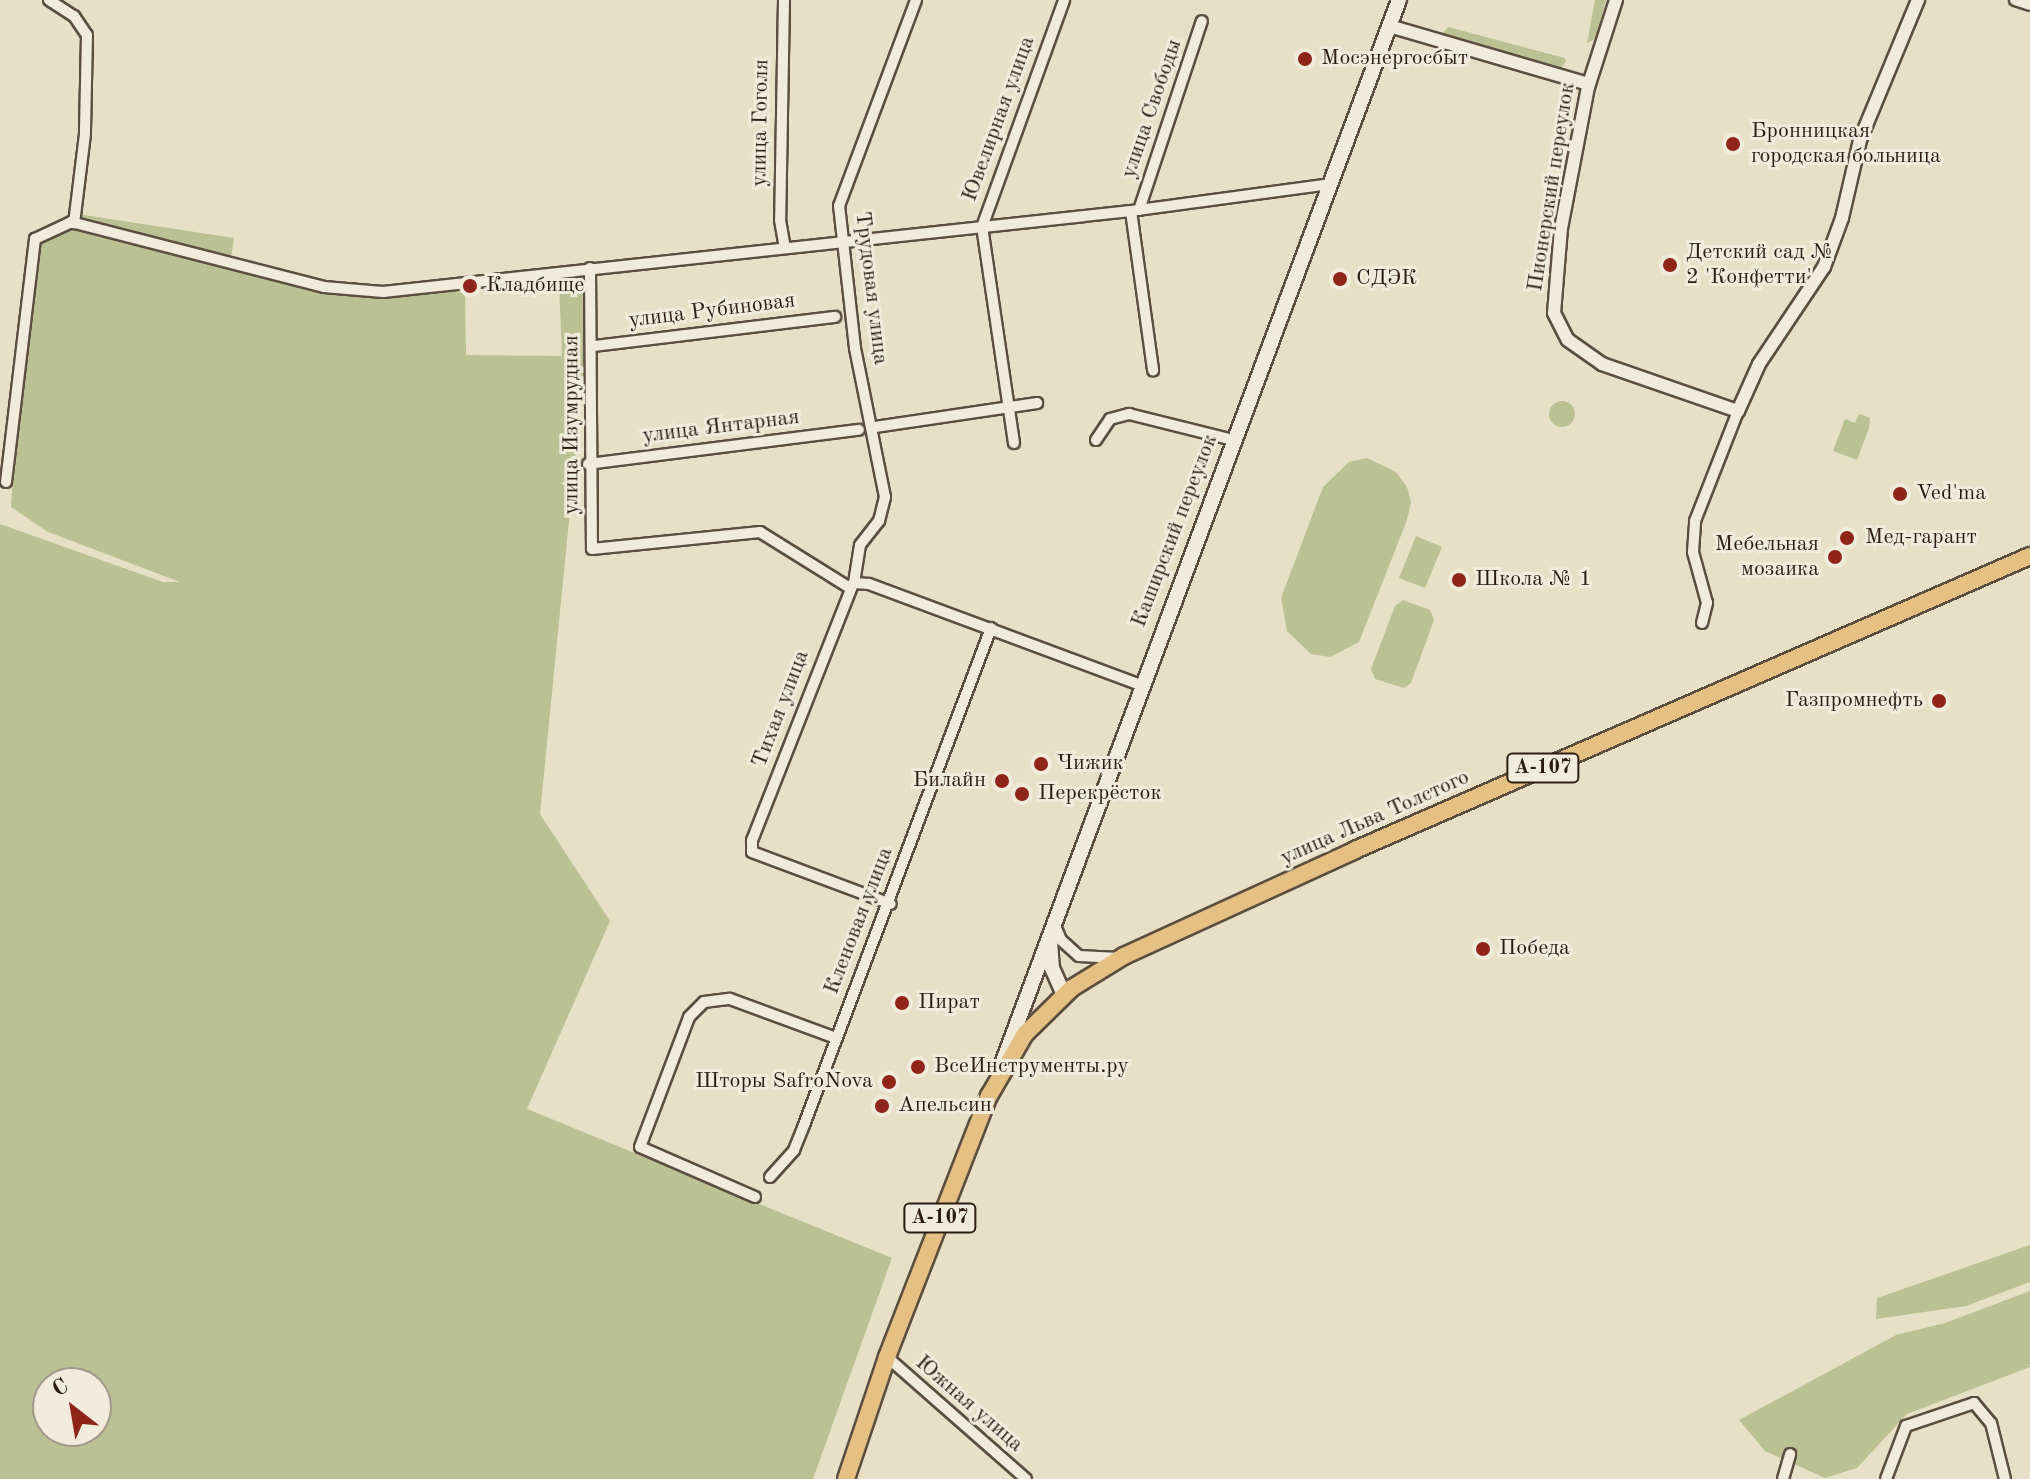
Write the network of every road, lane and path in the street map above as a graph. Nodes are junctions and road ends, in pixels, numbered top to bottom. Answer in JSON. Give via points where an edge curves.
{"nodes":[{"id":1,"x":49,"y":0,"type":"edge"},
{"id":2,"x":784,"y":0,"type":"edge"},
{"id":3,"x":916,"y":0,"type":"edge"},
{"id":4,"x":1064,"y":0,"type":"edge"},
{"id":5,"x":1399,"y":0,"type":"edge"},
{"id":6,"x":1616,"y":0,"type":"edge"},
{"id":7,"x":1918,"y":0,"type":"edge"},
{"id":8,"x":2017,"y":0,"type":"edge"},
{"id":9,"x":2030,"y":5,"type":"edge"},
{"id":10,"x":1202,"y":21,"type":"dead end"},
{"id":11,"x":1389,"y":26,"type":"junction"},
{"id":12,"x":1589,"y":84,"type":"junction"},
{"id":13,"x":1330,"y":184,"type":"junction"},
{"id":14,"x":1135,"y":211,"type":"junction"},
{"id":15,"x":74,"y":223,"type":"junction"},
{"id":16,"x":982,"y":227,"type":"junction"},
{"id":17,"x":841,"y":242,"type":"junction"},
{"id":18,"x":785,"y":247,"type":"junction"},
{"id":19,"x":590,"y":268,"type":"junction"},
{"id":20,"x":835,"y":317,"type":"dead end"},
{"id":21,"x":594,"y":346,"type":"junction"},
{"id":22,"x":1153,"y":370,"type":"dead end"},
{"id":23,"x":1037,"y":403,"type":"dead end"},
{"id":24,"x":1007,"y":407,"type":"junction"},
{"id":25,"x":1738,"y":411,"type":"junction"},
{"id":26,"x":875,"y":427,"type":"junction"},
{"id":27,"x":859,"y":430,"type":"dead end"},
{"id":28,"x":1096,"y":440,"type":"dead end"},
{"id":29,"x":1233,"y":440,"type":"junction"},
{"id":30,"x":1014,"y":443,"type":"dead end"},
{"id":31,"x":588,"y":464,"type":"junction"},
{"id":32,"x":6,"y":482,"type":"dead end"},
{"id":33,"x":885,"y":497,"type":"joint"},
{"id":34,"x":2030,"y":556,"type":"edge"},
{"id":35,"x":852,"y":585,"type":"junction"},
{"id":36,"x":1702,"y":623,"type":"dead end"},
{"id":37,"x":991,"y":628,"type":"junction"},
{"id":38,"x":1140,"y":685,"type":"junction"},
{"id":39,"x":891,"y":904,"type":"junction"},
{"id":40,"x":1053,"y":921,"type":"junction"},
{"id":41,"x":1124,"y":956,"type":"junction"},
{"id":42,"x":1064,"y":995,"type":"junction"},
{"id":43,"x":836,"y":1038,"type":"junction"},
{"id":44,"x":996,"y":1079,"type":"junction"},
{"id":45,"x":770,"y":1177,"type":"dead end"},
{"id":46,"x":755,"y":1197,"type":"dead end"},
{"id":47,"x":887,"y":1357,"type":"junction"},
{"id":48,"x":1790,"y":1454,"type":"dead end"},
{"id":49,"x":846,"y":1479,"type":"edge"},
{"id":50,"x":1026,"y":1479,"type":"edge"},
{"id":51,"x":1783,"y":1479,"type":"edge"},
{"id":52,"x":1886,"y":1479,"type":"edge"},
{"id":53,"x":2005,"y":1479,"type":"edge"}],
"edges":[{"from":1,"to":15,"type":"street","via":[[74,16],[87,35],[85,134]]},
{"from":2,"to":18,"type":"street","name":"улица Гоголя","via":[[780,220]]},
{"from":3,"to":17,"type":"street","name":"Трудовая улица","via":[[839,206]]},
{"from":4,"to":16,"type":"street","name":"Ювелирная улица"},
{"from":5,"to":11,"type":"main road","name":"Каширский переулок"},
{"from":6,"to":12,"type":"street","name":"Пионерский переулок"},
{"from":7,"to":25,"type":"street","via":[[1860,140],[1824,267],[1759,364]]},
{"from":8,"to":9,"type":"street"},
{"from":10,"to":14,"type":"street","name":"улица Свободы"},
{"from":11,"to":12,"type":"street"},
{"from":11,"to":13,"type":"main road","name":"Каширский переулок"},
{"from":12,"to":25,"type":"street","name":"Пионерский переулок","via":[[1553,284],[1557,323],[1575,347],[1602,364]]},
{"from":13,"to":14,"type":"street"},
{"from":13,"to":29,"type":"main road","name":"Каширский переулок"},
{"from":14,"to":16,"type":"street"},
{"from":14,"to":22,"type":"street","name":"улица Свободы"},
{"from":15,"to":19,"type":"street","via":[[324,287],[383,292]]},
{"from":15,"to":32,"type":"street","via":[[35,239]]},
{"from":16,"to":17,"type":"street"},
{"from":16,"to":24,"type":"street","name":"Ювелирная улица"},
{"from":17,"to":18,"type":"street"},
{"from":17,"to":26,"type":"street","name":"Трудовая улица","via":[[855,348]]},
{"from":18,"to":19,"type":"street"},
{"from":19,"to":21,"type":"street","name":"улица Изумрудная"},
{"from":20,"to":21,"type":"street","name":"улица Рубиновая"},
{"from":21,"to":31,"type":"street","name":"улица Изумрудная"},
{"from":23,"to":24,"type":"street"},
{"from":24,"to":26,"type":"street"},
{"from":24,"to":30,"type":"street","name":"Ювелирная улица"},
{"from":25,"to":36,"type":"street","via":[[1695,521],[1695,562],[1707,603]]},
{"from":26,"to":33,"type":"street","name":"Трудовая улица"},
{"from":27,"to":31,"type":"street","name":"улица Янтарная"},
{"from":28,"to":29,"type":"street","via":[[1110,419],[1129,414]]},
{"from":29,"to":38,"type":"main road","name":"Каширский переулок"},
{"from":31,"to":35,"type":"street","name":"улица Изумрудная","via":[[592,549],[760,532]]},
{"from":33,"to":35,"type":"street","name":"Тихая улица","via":[[879,521],[860,545]]},
{"from":34,"to":41,"type":"highway","name":"улица Льва Толстого","number":"А-107"},
{"from":35,"to":37,"type":"street"},
{"from":35,"to":39,"type":"street","name":"Тихая улица","via":[[752,852]]},
{"from":37,"to":38,"type":"street"},
{"from":37,"to":39,"type":"street","name":"Кленовая улица","via":[[919,811]]},
{"from":38,"to":40,"type":"main road","name":"Каширский переулок"},
{"from":39,"to":43,"type":"street","name":"Кленовая улица","via":[[870,939]]},
{"from":40,"to":41,"type":"street","via":[[1061,940],[1079,956]]},
{"from":40,"to":42,"type":"main road","via":[[1052,968]]},
{"from":40,"to":44,"type":"main road","name":"Каширский переулок"},
{"from":41,"to":42,"type":"highway","name":"улица Льва Толстого","number":"А-107"},
{"from":42,"to":44,"type":"highway","name":"улица Льва Толстого","number":"А-107","via":[[1025,1034]]},
{"from":43,"to":45,"type":"street","name":"Кленовая улица","via":[[794,1150]]},
{"from":43,"to":46,"type":"street","via":[[730,999],[704,1002],[689,1017],[640,1139],[648,1155]]},
{"from":44,"to":47,"type":"highway","number":"А-107"},
{"from":47,"to":49,"type":"highway","number":"А-107"},
{"from":47,"to":50,"type":"street","name":"Южная улица"},
{"from":48,"to":51,"type":"street"},
{"from":52,"to":53,"type":"street","via":[[1906,1426],[1974,1403],[1991,1423]]}]}
